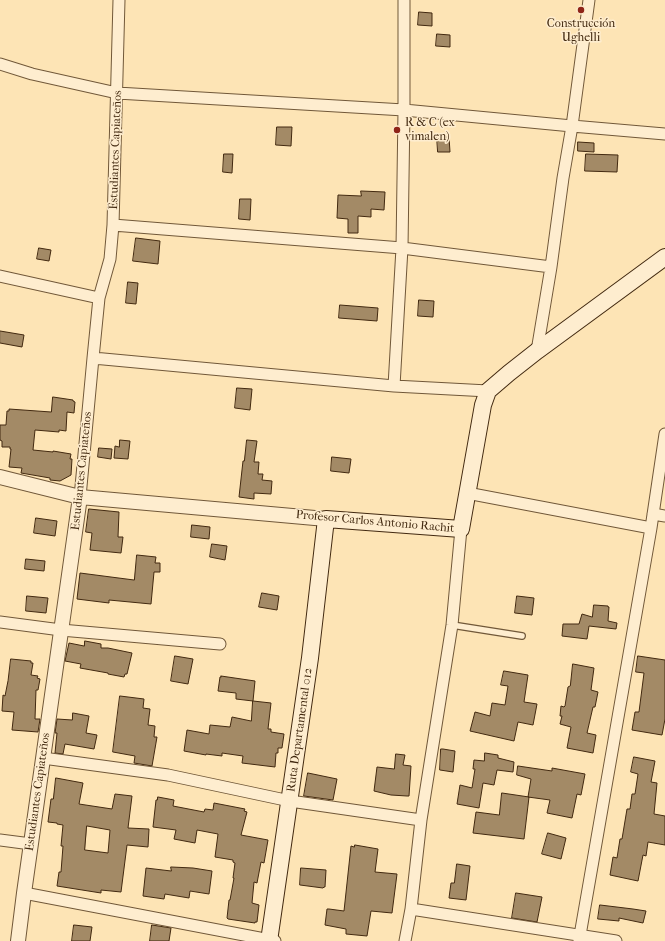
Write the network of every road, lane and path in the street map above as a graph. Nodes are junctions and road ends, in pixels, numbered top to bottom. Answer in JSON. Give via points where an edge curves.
{"nodes":[{"id":1,"x":119,"y":0,"type":"edge"},
{"id":2,"x":404,"y":0,"type":"edge"},
{"id":3,"x":589,"y":0,"type":"edge"},
{"id":4,"x":0,"y":64,"type":"edge"},
{"id":5,"x":117,"y":93,"type":"junction"},
{"id":6,"x":404,"y":110,"type":"junction"},
{"id":7,"x":572,"y":126,"type":"junction"},
{"id":8,"x":665,"y":134,"type":"edge"},
{"id":9,"x":114,"y":225,"type":"junction"},
{"id":10,"x":402,"y":248,"type":"junction"},
{"id":11,"x":665,"y":257,"type":"edge"},
{"id":12,"x":552,"y":267,"type":"junction"},
{"id":13,"x":0,"y":276,"type":"edge"},
{"id":14,"x":99,"y":298,"type":"junction"},
{"id":15,"x":537,"y":351,"type":"junction"},
{"id":16,"x":93,"y":358,"type":"junction"},
{"id":17,"x":394,"y":386,"type":"junction"},
{"id":18,"x":488,"y":391,"type":"junction"},
{"id":19,"x":665,"y":434,"type":"edge"},
{"id":20,"x":0,"y":477,"type":"edge"},
{"id":21,"x":467,"y":493,"type":"junction"},
{"id":22,"x":80,"y":497,"type":"junction"},
{"id":23,"x":653,"y":514,"type":"junction"},
{"id":24,"x":665,"y":516,"type":"edge"},
{"id":25,"x":326,"y":519,"type":"junction"},
{"id":26,"x":651,"y":528,"type":"junction"},
{"id":27,"x":462,"y":530,"type":"junction"},
{"id":28,"x":0,"y":622,"type":"edge"},
{"id":29,"x":452,"y":625,"type":"junction"},
{"id":30,"x":61,"y":630,"type":"junction"},
{"id":31,"x":522,"y":636,"type":"dead end"},
{"id":32,"x":220,"y":644,"type":"dead end"},
{"id":33,"x":43,"y":758,"type":"junction"},
{"id":34,"x":290,"y":801,"type":"junction"},
{"id":35,"x":421,"y":820,"type":"junction"},
{"id":36,"x":0,"y":840,"type":"edge"},
{"id":37,"x":31,"y":844,"type":"junction"},
{"id":38,"x":24,"y":893,"type":"junction"},
{"id":39,"x":411,"y":909,"type":"junction"},
{"id":40,"x":580,"y":938,"type":"edge"},
{"id":41,"x":18,"y":941,"type":"edge"},
{"id":42,"x":272,"y":941,"type":"edge"},
{"id":43,"x":405,"y":941,"type":"edge"},
{"id":44,"x":616,"y":941,"type":"edge"}],
"edges":[{"from":1,"to":5,"type":"street","name":"Estudiantes Capiateños"},
{"from":2,"to":6,"type":"street"},
{"from":3,"to":7,"type":"street"},
{"from":4,"to":5,"type":"street","via":[[32,74]]},
{"from":5,"to":6,"type":"street"},
{"from":5,"to":9,"type":"street","name":"Estudiantes Capiateños"},
{"from":6,"to":7,"type":"street"},
{"from":6,"to":10,"type":"street"},
{"from":7,"to":8,"type":"street"},
{"from":7,"to":12,"type":"street"},
{"from":9,"to":10,"type":"street"},
{"from":9,"to":14,"type":"street","name":"Estudiantes Capiateños","via":[[110,259]]},
{"from":10,"to":12,"type":"street"},
{"from":10,"to":17,"type":"street"},
{"from":11,"to":15,"type":"main road"},
{"from":12,"to":15,"type":"street"},
{"from":13,"to":14,"type":"street"},
{"from":14,"to":16,"type":"street","name":"Estudiantes Capiateños"},
{"from":15,"to":18,"type":"main road"},
{"from":16,"to":17,"type":"street"},
{"from":16,"to":22,"type":"street","name":"Estudiantes Capiateños"},
{"from":17,"to":18,"type":"street"},
{"from":18,"to":21,"type":"main road","name":"Profesor Carlos Antonio Rachit","via":[[483,405]]},
{"from":19,"to":23,"type":"street"},
{"from":20,"to":22,"type":"street","name":"Profesor Carlos Antonio Rachit"},
{"from":21,"to":26,"type":"street"},
{"from":21,"to":27,"type":"main road","name":"Profesor Carlos Antonio Rachit"},
{"from":22,"to":25,"type":"street","name":"Profesor Carlos Antonio Rachit"},
{"from":22,"to":30,"type":"street","name":"Estudiantes Capiateños"},
{"from":23,"to":24,"type":"street"},
{"from":23,"to":26,"type":"street"},
{"from":25,"to":27,"type":"main road","name":"Profesor Carlos Antonio Rachit"},
{"from":25,"to":34,"type":"main road","name":"Ruta Departamental 012"},
{"from":26,"to":40,"type":"street"},
{"from":27,"to":29,"type":"street"},
{"from":28,"to":30,"type":"street"},
{"from":29,"to":31,"type":"lane"},
{"from":29,"to":35,"type":"street"},
{"from":30,"to":32,"type":"street"},
{"from":30,"to":33,"type":"street","name":"Estudiantes Capiateños"},
{"from":33,"to":34,"type":"street","via":[[168,776]]},
{"from":33,"to":37,"type":"street","name":"Estudiantes Capiateños"},
{"from":34,"to":35,"type":"street"},
{"from":34,"to":42,"type":"main road","name":"Ruta Departamental 012"},
{"from":35,"to":39,"type":"street"},
{"from":36,"to":37,"type":"street"},
{"from":37,"to":38,"type":"street","name":"Estudiantes Capiateños"},
{"from":38,"to":41,"type":"street","name":"Estudiantes Capiateños"},
{"from":38,"to":42,"type":"street"},
{"from":39,"to":40,"type":"street"},
{"from":39,"to":43,"type":"street"},
{"from":40,"to":44,"type":"street"}]}
